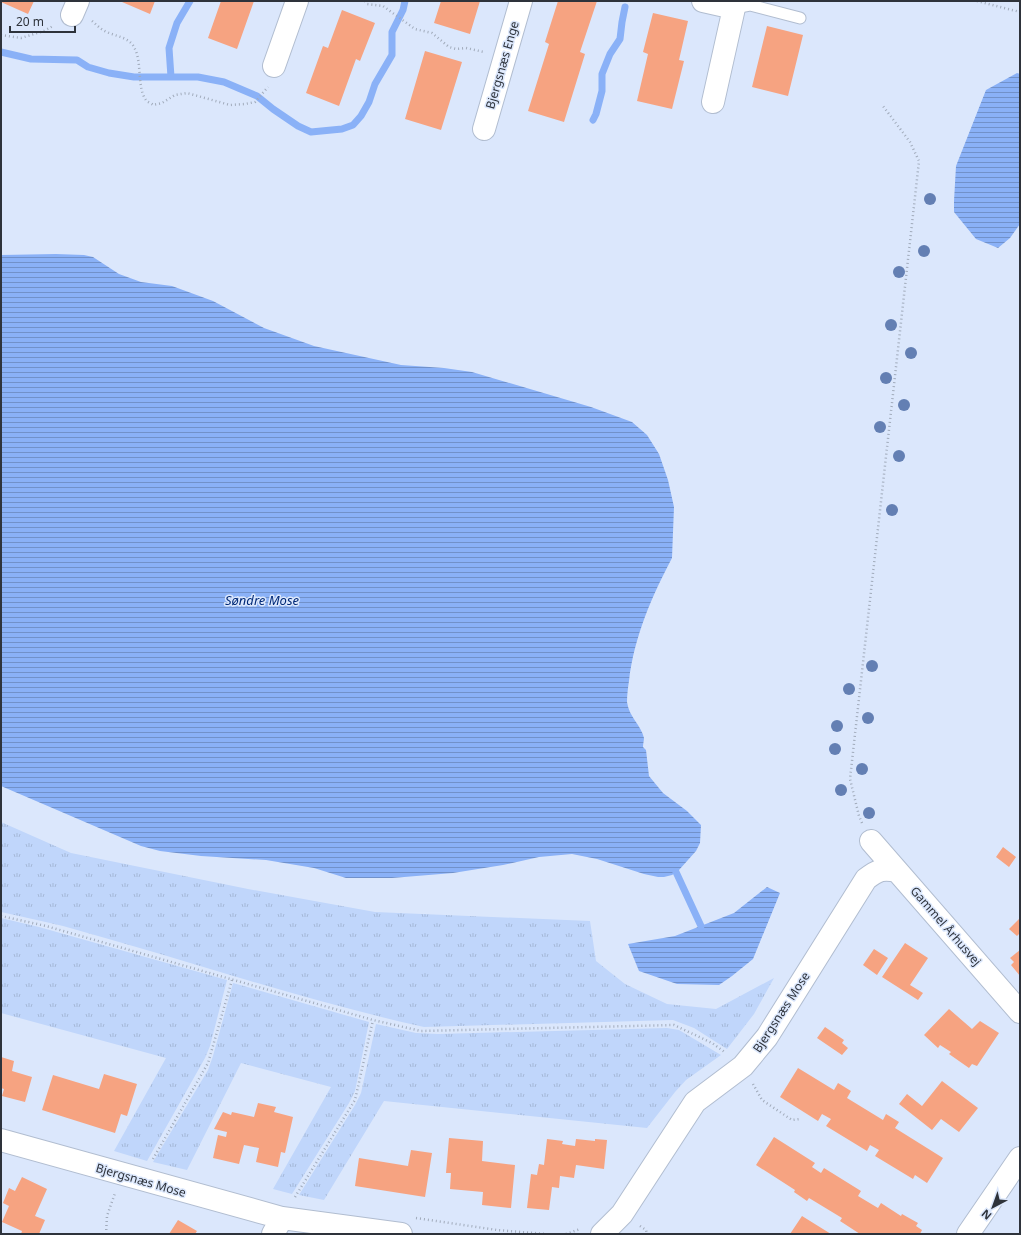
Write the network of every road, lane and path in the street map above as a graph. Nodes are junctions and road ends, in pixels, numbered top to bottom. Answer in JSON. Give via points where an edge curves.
{"nodes":[{"id":1,"x":297,"y":1,"type":"edge"},
{"id":2,"x":364,"y":1,"type":"edge"},
{"id":3,"x":521,"y":1,"type":"edge"},
{"id":4,"x":703,"y":1,"type":"edge"},
{"id":5,"x":977,"y":1,"type":"edge"},
{"id":6,"x":76,"y":7,"type":"edge"},
{"id":7,"x":734,"y":8,"type":"junction"},
{"id":8,"x":1020,"y":12,"type":"edge"},
{"id":9,"x":800,"y":18,"type":"dead end"},
{"id":10,"x":1,"y":35,"type":"edge"},
{"id":11,"x":505,"y":56,"type":"junction"},
{"id":12,"x":274,"y":66,"type":"dead end"},
{"id":13,"x":262,"y":95,"type":"dead end"},
{"id":14,"x":713,"y":102,"type":"dead end"},
{"id":15,"x":882,"y":106,"type":"dead end"},
{"id":16,"x":484,"y":129,"type":"dead end"},
{"id":17,"x":871,"y":841,"type":"joint"},
{"id":18,"x":897,"y":871,"type":"junction"},
{"id":19,"x":1,"y":916,"type":"edge"},
{"id":20,"x":232,"y":980,"type":"junction"},
{"id":21,"x":1020,"y":1012,"type":"edge"},
{"id":22,"x":373,"y":1020,"type":"junction"},
{"id":23,"x":732,"y":1060,"type":"junction"},
{"id":24,"x":800,"y":1119,"type":"dead end"},
{"id":25,"x":1,"y":1140,"type":"edge"},
{"id":26,"x":1020,"y":1158,"type":"edge"},
{"id":27,"x":132,"y":1177,"type":"junction"},
{"id":28,"x":277,"y":1226,"type":"edge"},
{"id":29,"x":406,"y":1226,"type":"edge"},
{"id":30,"x":592,"y":1231,"type":"edge"},
{"id":31,"x":106,"y":1234,"type":"edge"},
{"id":32,"x":546,"y":1234,"type":"edge"},
{"id":33,"x":566,"y":1234,"type":"edge"},
{"id":34,"x":968,"y":1234,"type":"edge"}],
"edges":[{"from":1,"to":12,"type":"street"},
{"from":2,"to":11,"type":"path","via":[[367,4],[383,6],[415,29],[432,33],[449,47]]},
{"from":3,"to":11,"type":"street","name":"Bjergsnæs Enge"},
{"from":4,"to":7,"type":"street"},
{"from":5,"to":8,"type":"path"},
{"from":6,"to":10,"type":"path","via":[[69,18],[44,31],[21,38]]},
{"from":6,"to":13,"type":"path","via":[[99,28],[126,39],[135,47],[142,92],[146,101],[153,105],[175,95],[187,93],[230,105],[255,102]]},
{"from":7,"to":9,"type":"lane","via":[[750,5]]},
{"from":7,"to":14,"type":"street"},
{"from":11,"to":16,"type":"street","name":"Bjergsnæs Enge"},
{"from":15,"to":17,"type":"path","via":[[910,142],[919,161],[850,779],[859,816]]},
{"from":17,"to":18,"type":"street","name":"Gammel Århusvej"},
{"from":18,"to":21,"type":"street","name":"Gammel Århusvej"},
{"from":18,"to":23,"type":"street","name":"Bjergsnæs Mose","via":[[876,871],[866,879],[767,1037]]},
{"from":19,"to":20,"type":"path","via":[[46,926]]},
{"from":20,"to":22,"type":"path"},
{"from":20,"to":27,"type":"path","via":[[208,1063]]},
{"from":22,"to":23,"type":"path","via":[[420,1031],[674,1025],[712,1043]]},
{"from":22,"to":28,"type":"path","via":[[355,1100]]},
{"from":23,"to":24,"type":"path","via":[[762,1100],[792,1120]]},
{"from":23,"to":30,"type":"street","name":"Bjergsnæs Mose","via":[[695,1102],[622,1214]]},
{"from":25,"to":27,"type":"street","name":"Bjergsnæs Mose"},
{"from":26,"to":34,"type":"street"},
{"from":27,"to":28,"type":"street","name":"Bjergsnæs Mose"},
{"from":27,"to":31,"type":"path","via":[[107,1216]]},
{"from":28,"to":29,"type":"street","name":"Bjergsnæs Mose"},
{"from":29,"to":32,"type":"path"},
{"from":30,"to":33,"type":"path"}]}
